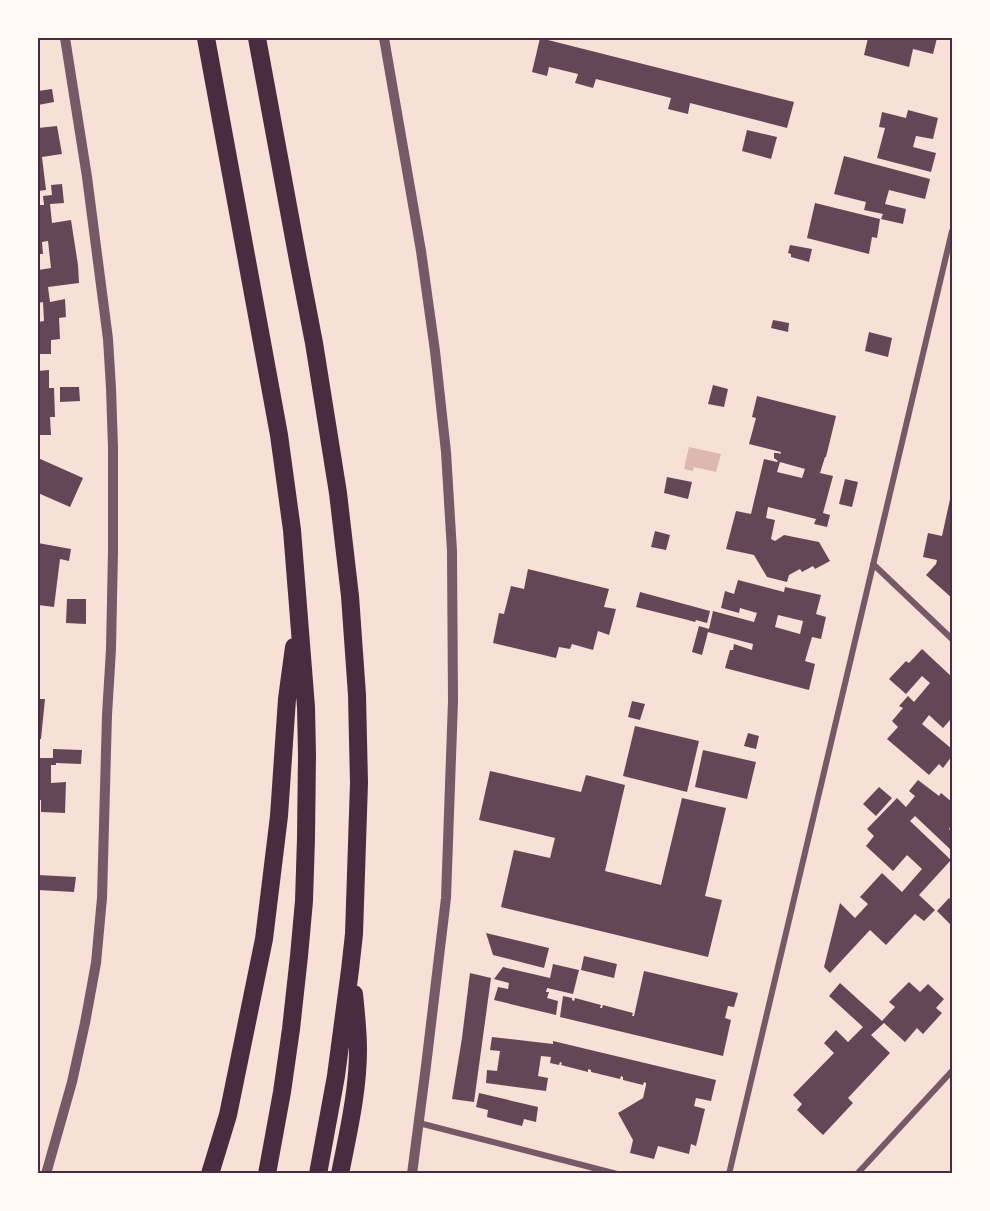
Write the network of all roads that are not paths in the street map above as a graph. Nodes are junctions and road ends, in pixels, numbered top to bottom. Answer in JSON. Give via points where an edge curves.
{"nodes":[{"id":1,"x":65,"y":38,"type":"edge"},
{"id":2,"x":206,"y":38,"type":"edge"},
{"id":3,"x":257,"y":38,"type":"edge"},
{"id":4,"x":384,"y":38,"type":"edge"},
{"id":5,"x":952,"y":231,"type":"edge"},
{"id":6,"x":873,"y":564,"type":"junction"},
{"id":7,"x":298,"y":612,"type":"junction"},
{"id":8,"x":952,"y":639,"type":"edge"},
{"id":9,"x":350,"y":970,"type":"junction"},
{"id":10,"x":952,"y":1071,"type":"edge"},
{"id":11,"x":419,"y":1123,"type":"junction"},
{"id":12,"x":46,"y":1173,"type":"edge"},
{"id":13,"x":210,"y":1173,"type":"edge"},
{"id":14,"x":267,"y":1173,"type":"edge"},
{"id":15,"x":318,"y":1173,"type":"edge"},
{"id":16,"x":340,"y":1173,"type":"edge"},
{"id":17,"x":412,"y":1173,"type":"edge"},
{"id":18,"x":617,"y":1173,"type":"edge"},
{"id":19,"x":729,"y":1173,"type":"edge"},
{"id":20,"x":857,"y":1173,"type":"edge"}],
"edges":[{"from":1,"to":12,"type":"street","via":[[108,339],[113,448],[111,649],[96,963],[72,1082]]},
{"from":2,"to":7,"type":"highway","via":[[279,435]]},
{"from":3,"to":9,"type":"highway","via":[[314,344],[348,576],[359,763]]},
{"from":4,"to":11,"type":"street","via":[[431,322],[446,452],[452,551],[454,690],[447,889]]},
{"from":5,"to":6,"type":"street"},
{"from":6,"to":8,"type":"street"},
{"from":6,"to":19,"type":"street"},
{"from":7,"to":13,"type":"highway","via":[[264,939],[228,1115]]},
{"from":7,"to":14,"type":"highway","via":[[307,746],[304,901],[291,1029]]},
{"from":9,"to":15,"type":"highway"},
{"from":9,"to":16,"type":"highway","via":[[358,1052]]},
{"from":10,"to":20,"type":"street"},
{"from":11,"to":17,"type":"street"},
{"from":11,"to":18,"type":"street"}]}
